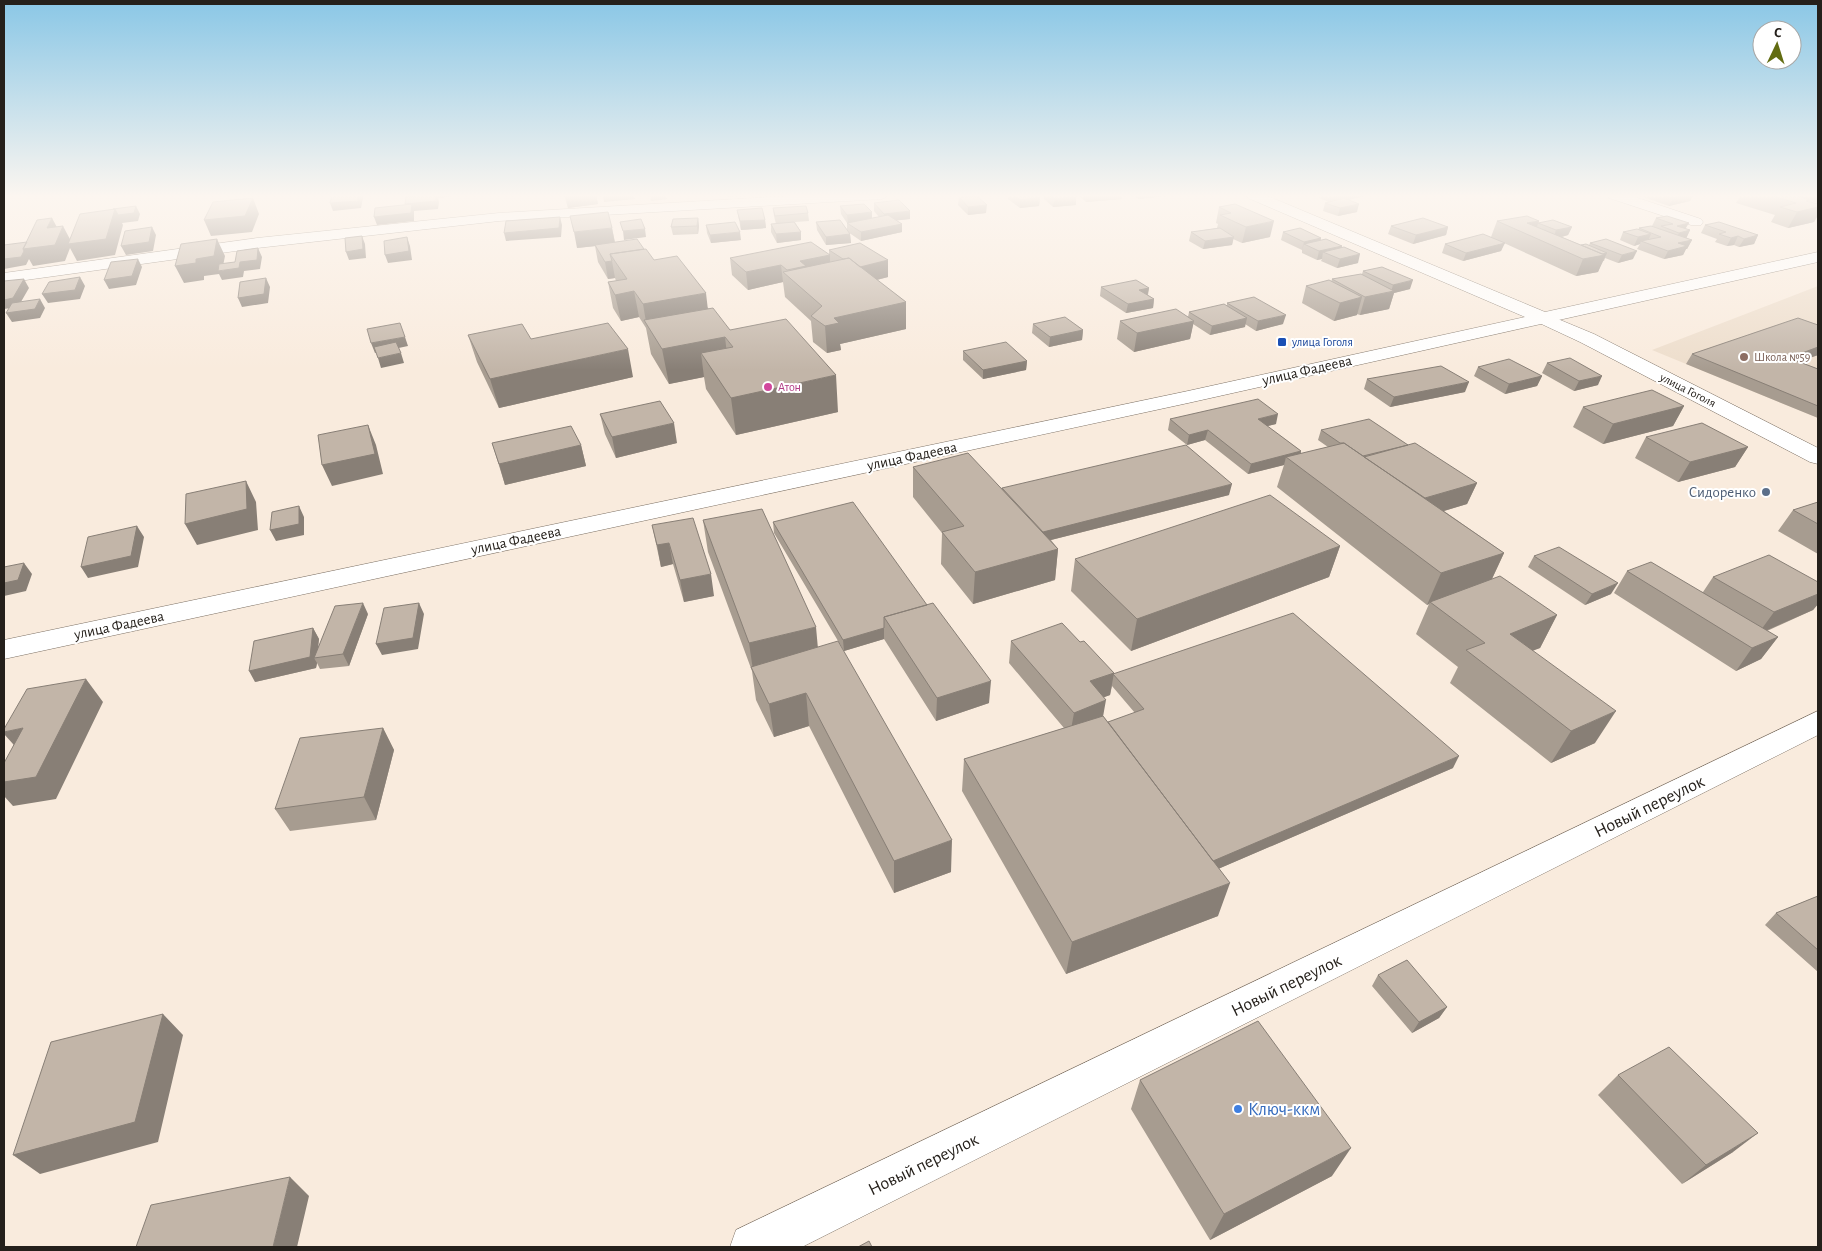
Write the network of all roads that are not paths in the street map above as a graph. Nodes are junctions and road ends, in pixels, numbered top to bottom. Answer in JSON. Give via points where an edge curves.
{"nodes":[{"id":1,"x":183,"y":253,"type":"edge"},
{"id":2,"x":1390,"y":253,"type":"edge"},
{"id":3,"x":1818,"y":257,"type":"edge"},
{"id":4,"x":4,"y":278,"type":"edge"},
{"id":5,"x":1541,"y":318,"type":"junction"},
{"id":6,"x":1818,"y":457,"type":"edge"},
{"id":7,"x":4,"y":650,"type":"edge"},
{"id":8,"x":1818,"y":722,"type":"edge"},
{"id":9,"x":753,"y":1247,"type":"edge"}],
"edges":[{"from":1,"to":4,"type":"main road"},
{"from":2,"to":5,"type":"main road","name":"улица Гоголя"},
{"from":3,"to":5,"type":"main road","name":"улица Фадеева"},
{"from":5,"to":6,"type":"main road","name":"улица Гоголя","via":[[1587,338]]},
{"from":5,"to":7,"type":"main road","name":"улица Фадеева","via":[[1204,394]]},
{"from":8,"to":9,"type":"main road","name":"Новый переулок"}]}
